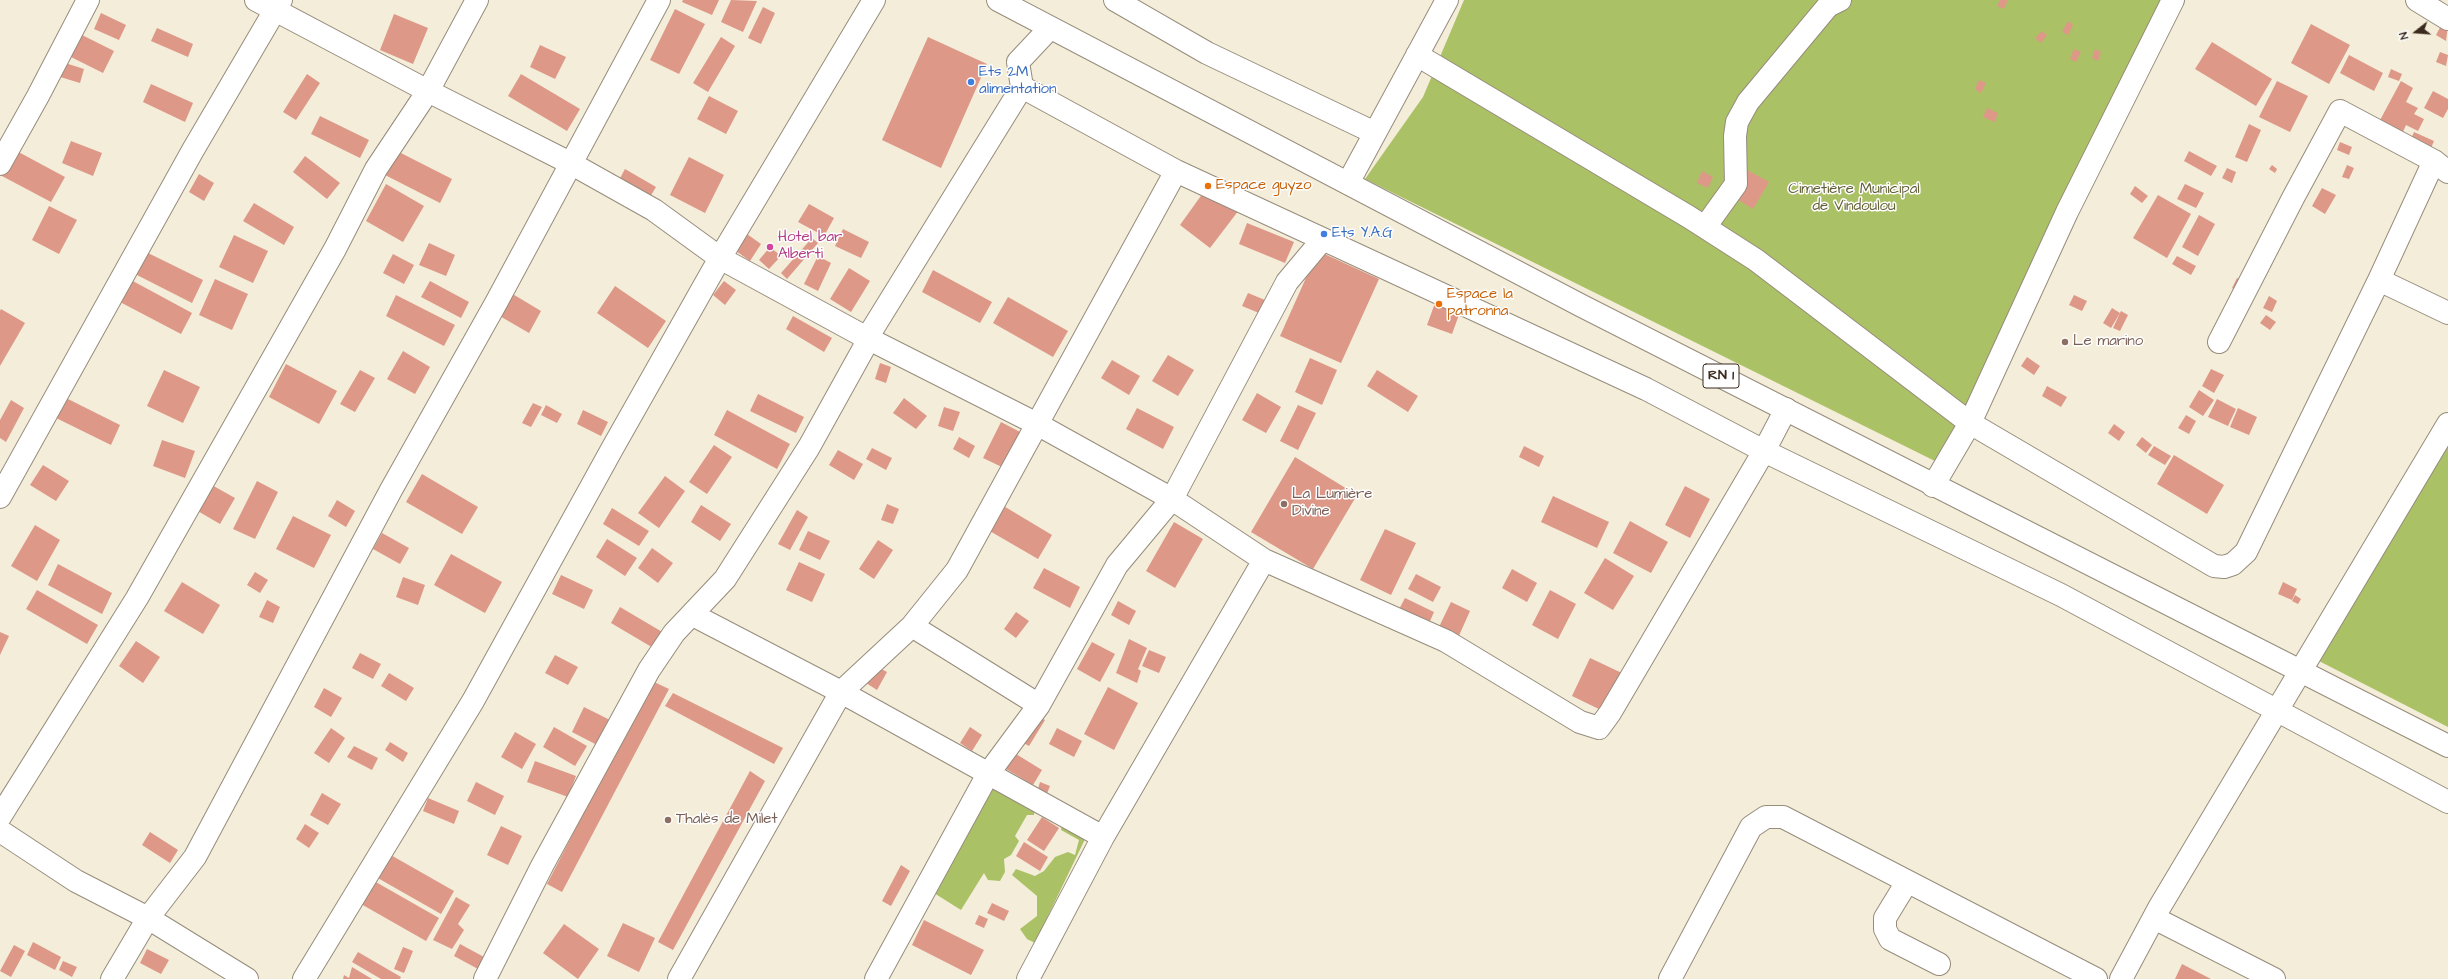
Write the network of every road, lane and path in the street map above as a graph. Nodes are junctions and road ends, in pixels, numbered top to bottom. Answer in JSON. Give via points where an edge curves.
{"nodes":[{"id":1,"x":88,"y":0,"type":"edge"},
{"id":2,"x":256,"y":0,"type":"edge"},
{"id":3,"x":477,"y":0,"type":"edge"},
{"id":4,"x":659,"y":0,"type":"edge"},
{"id":5,"x":874,"y":0,"type":"edge"},
{"id":6,"x":998,"y":0,"type":"edge"},
{"id":7,"x":1115,"y":0,"type":"edge"},
{"id":8,"x":1447,"y":0,"type":"edge"},
{"id":9,"x":1840,"y":0,"type":"edge"},
{"id":10,"x":2173,"y":0,"type":"edge"},
{"id":11,"x":2418,"y":0,"type":"edge"},
{"id":12,"x":279,"y":5,"type":"edge"},
{"id":13,"x":2448,"y":19,"type":"edge"},
{"id":14,"x":1050,"y":28,"type":"junction"},
{"id":15,"x":1417,"y":55,"type":"junction"},
{"id":16,"x":1022,"y":87,"type":"junction"},
{"id":17,"x":428,"y":91,"type":"junction"},
{"id":18,"x":1375,"y":133,"type":"junction"},
{"id":19,"x":0,"y":164,"type":"edge"},
{"id":20,"x":572,"y":164,"type":"junction"},
{"id":21,"x":2441,"y":167,"type":"edge"},
{"id":22,"x":1176,"y":171,"type":"junction"},
{"id":23,"x":1348,"y":183,"type":"junction"},
{"id":24,"x":1705,"y":227,"type":"junction"},
{"id":25,"x":1323,"y":239,"type":"junction"},
{"id":26,"x":720,"y":258,"type":"junction"},
{"id":27,"x":2379,"y":280,"type":"junction"},
{"id":28,"x":2448,"y":313,"type":"edge"},
{"id":29,"x":867,"y":338,"type":"junction"},
{"id":30,"x":2219,"y":342,"type":"dead end"},
{"id":31,"x":1786,"y":409,"type":"junction"},
{"id":32,"x":1970,"y":423,"type":"junction"},
{"id":33,"x":1037,"y":424,"type":"junction"},
{"id":34,"x":2448,"y":424,"type":"edge"},
{"id":35,"x":1764,"y":451,"type":"junction"},
{"id":36,"x":1933,"y":486,"type":"junction"},
{"id":37,"x":0,"y":497,"type":"edge"},
{"id":38,"x":1172,"y":499,"type":"junction"},
{"id":39,"x":1264,"y":560,"type":"junction"},
{"id":40,"x":693,"y":615,"type":"junction"},
{"id":41,"x":912,"y":626,"type":"junction"},
{"id":42,"x":2299,"y":672,"type":"junction"},
{"id":43,"x":841,"y":692,"type":"junction"},
{"id":44,"x":1039,"y":705,"type":"junction"},
{"id":45,"x":2276,"y":710,"type":"junction"},
{"id":46,"x":2448,"y":746,"type":"edge"},
{"id":47,"x":988,"y":774,"type":"junction"},
{"id":48,"x":2448,"y":802,"type":"edge"},
{"id":49,"x":0,"y":817,"type":"edge"},
{"id":50,"x":0,"y":832,"type":"edge"},
{"id":51,"x":1103,"y":837,"type":"junction"},
{"id":52,"x":1907,"y":882,"type":"junction"},
{"id":53,"x":148,"y":918,"type":"junction"},
{"id":54,"x":2154,"y":918,"type":"junction"},
{"id":55,"x":1939,"y":964,"type":"dead end"},
{"id":56,"x":112,"y":979,"type":"edge"},
{"id":57,"x":247,"y":979,"type":"edge"},
{"id":58,"x":304,"y":979,"type":"edge"},
{"id":59,"x":485,"y":979,"type":"edge"},
{"id":60,"x":679,"y":979,"type":"edge"},
{"id":61,"x":876,"y":979,"type":"edge"},
{"id":62,"x":1028,"y":979,"type":"edge"},
{"id":63,"x":1670,"y":979,"type":"edge"},
{"id":64,"x":2096,"y":979,"type":"edge"},
{"id":65,"x":2121,"y":979,"type":"edge"},
{"id":66,"x":2274,"y":979,"type":"edge"}],
"edges":[{"from":1,"to":19,"type":"main road"},
{"from":2,"to":12,"type":"main road"},
{"from":3,"to":17,"type":"main road"},
{"from":4,"to":20,"type":"main road"},
{"from":5,"to":26,"type":"main road"},
{"from":6,"to":14,"type":"main road","number":"RN 1"},
{"from":7,"to":18,"type":"main road","via":[[1206,53]]},
{"from":8,"to":15,"type":"main road"},
{"from":9,"to":24,"type":"main road","via":[[1828,6],[1748,102],[1737,122],[1736,184]]},
{"from":10,"to":32,"type":"main road","via":[[2067,212]]},
{"from":11,"to":13,"type":"main road"},
{"from":12,"to":17,"type":"main road"},
{"from":12,"to":37,"type":"main road","via":[[193,150]]},
{"from":14,"to":16,"type":"main road","via":[[1018,62]]},
{"from":14,"to":23,"type":"main road","number":"RN 1"},
{"from":15,"to":18,"type":"main road"},
{"from":15,"to":24,"type":"main road"},
{"from":16,"to":22,"type":"main road"},
{"from":16,"to":29,"type":"main road"},
{"from":17,"to":20,"type":"main road"},
{"from":17,"to":49,"type":"main road","via":[[376,169],[335,249],[137,598]]},
{"from":18,"to":23,"type":"main road"},
{"from":20,"to":26,"type":"main road","via":[[654,210]]},
{"from":20,"to":53,"type":"main road","via":[[392,490],[195,857]]},
{"from":21,"to":27,"type":"main road"},
{"from":21,"to":30,"type":"main road","via":[[2340,111],[2292,198]]},
{"from":22,"to":25,"type":"main road"},
{"from":22,"to":33,"type":"main road"},
{"from":23,"to":31,"type":"main road","number":"RN 1","via":[[1582,306]]},
{"from":24,"to":32,"type":"main road","via":[[1756,260]]},
{"from":25,"to":35,"type":"main road","via":[[1646,389]]},
{"from":25,"to":38,"type":"main road","via":[[1287,282]]},
{"from":26,"to":29,"type":"main road"},
{"from":26,"to":58,"type":"main road","via":[[473,700]]},
{"from":27,"to":28,"type":"main road"},
{"from":27,"to":32,"type":"main road","via":[[2246,552],[2233,564],[2224,567],[2214,566]]},
{"from":29,"to":33,"type":"main road"},
{"from":29,"to":40,"type":"main road","via":[[809,447],[725,579]]},
{"from":31,"to":35,"type":"main road"},
{"from":31,"to":36,"type":"main road","number":"RN 1"},
{"from":32,"to":36,"type":"main road"},
{"from":33,"to":38,"type":"main road"},
{"from":33,"to":41,"type":"main road","via":[[957,570]]},
{"from":34,"to":42,"type":"main road"},
{"from":35,"to":39,"type":"main road","via":[[1599,728],[1580,722],[1446,641]]},
{"from":35,"to":45,"type":"main road","via":[[2061,595]]},
{"from":36,"to":42,"type":"main road","number":"RN 1"},
{"from":38,"to":39,"type":"main road"},
{"from":38,"to":44,"type":"main road","via":[[1117,565]]},
{"from":39,"to":51,"type":"main road"},
{"from":40,"to":43,"type":"main road"},
{"from":40,"to":59,"type":"main road","via":[[674,633],[649,670],[542,866]]},
{"from":41,"to":43,"type":"main road"},
{"from":41,"to":44,"type":"main road"},
{"from":42,"to":45,"type":"main road"},
{"from":42,"to":46,"type":"main road","number":"RN 1"},
{"from":43,"to":47,"type":"main road"},
{"from":43,"to":60,"type":"main road"},
{"from":44,"to":47,"type":"main road"},
{"from":45,"to":48,"type":"main road"},
{"from":45,"to":54,"type":"main road"},
{"from":47,"to":51,"type":"main road"},
{"from":47,"to":61,"type":"main road"},
{"from":50,"to":53,"type":"main road","via":[[76,881]]},
{"from":51,"to":62,"type":"main road"},
{"from":52,"to":55,"type":"main road","via":[[1885,918],[1885,929],[1890,939]]},
{"from":52,"to":63,"type":"main road","via":[[1783,817],[1766,817],[1751,827]]},
{"from":52,"to":64,"type":"main road"},
{"from":53,"to":56,"type":"main road"},
{"from":53,"to":57,"type":"main road"},
{"from":54,"to":65,"type":"main road"},
{"from":54,"to":66,"type":"main road"}]}
